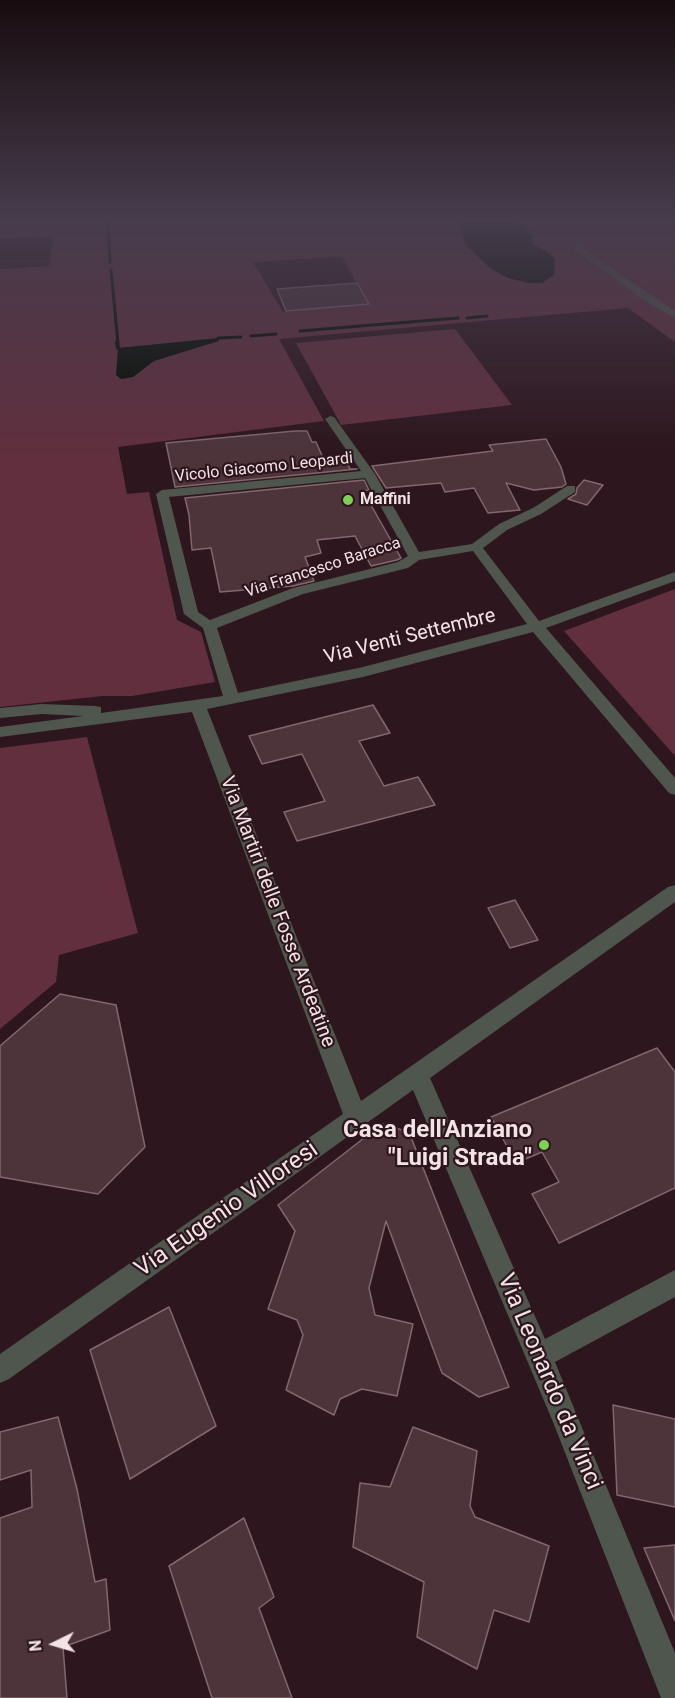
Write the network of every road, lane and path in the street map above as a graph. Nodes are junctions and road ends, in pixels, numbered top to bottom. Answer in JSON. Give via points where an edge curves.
{"nodes":[{"id":1,"x":652,"y":300,"type":"edge"},
{"id":2,"x":675,"y":315,"type":"edge"},
{"id":3,"x":330,"y":419,"type":"dead end"},
{"id":4,"x":369,"y":474,"type":"junction"},
{"id":5,"x":571,"y":489,"type":"dead end"},
{"id":6,"x":476,"y":547,"type":"junction"},
{"id":7,"x":415,"y":557,"type":"junction"},
{"id":8,"x":675,"y":576,"type":"edge"},
{"id":9,"x":209,"y":626,"type":"junction"},
{"id":10,"x":538,"y":626,"type":"junction"},
{"id":11,"x":232,"y":699,"type":"junction"},
{"id":12,"x":198,"y":705,"type":"junction"},
{"id":13,"x":0,"y":713,"type":"edge"},
{"id":14,"x":148,"y":713,"type":"junction"},
{"id":15,"x":0,"y":732,"type":"edge"},
{"id":16,"x":675,"y":789,"type":"edge"},
{"id":17,"x":675,"y":892,"type":"edge"},
{"id":18,"x":417,"y":1074,"type":"junction"},
{"id":19,"x":356,"y":1118,"type":"junction"},
{"id":20,"x":675,"y":1283,"type":"edge"},
{"id":21,"x":539,"y":1356,"type":"junction"},
{"id":22,"x":0,"y":1370,"type":"edge"},
{"id":23,"x":675,"y":1693,"type":"edge"}],
"edges":[{"from":1,"to":2,"type":"street"},
{"from":3,"to":4,"type":"street"},
{"from":4,"to":7,"type":"street"},
{"from":4,"to":9,"type":"street","name":"Vicolo Giacomo Leopardi","via":[[162,494],[191,614]]},
{"from":5,"to":6,"type":"street","via":[[503,527]]},
{"from":6,"to":7,"type":"street","name":"Via Francesco Baracca"},
{"from":6,"to":10,"type":"street"},
{"from":7,"to":9,"type":"street","name":"Via Francesco Baracca","via":[[403,565],[298,591]]},
{"from":8,"to":10,"type":"street","name":"Via Venti Settembre"},
{"from":9,"to":11,"type":"street"},
{"from":10,"to":11,"type":"street","name":"Via Venti Settembre","via":[[363,672]]},
{"from":10,"to":16,"type":"street"},
{"from":11,"to":12,"type":"street","name":"Via Venti Settembre"},
{"from":12,"to":14,"type":"street","name":"Via Venti Settembre"},
{"from":12,"to":19,"type":"street","name":"Via Martiri delle Fosse Ardeatine"},
{"from":13,"to":14,"type":"street","name":"Via Venti Settembre","via":[[42,709]]},
{"from":14,"to":15,"type":"street","name":"Via Venti Settembre"},
{"from":17,"to":18,"type":"street","name":"Via Eugenio Villoresi"},
{"from":18,"to":19,"type":"street","name":"Via Eugenio Villoresi"},
{"from":18,"to":21,"type":"street","name":"Via Leonardo da Vinci"},
{"from":19,"to":22,"type":"street","name":"Via Eugenio Villoresi"},
{"from":20,"to":21,"type":"street"},
{"from":21,"to":23,"type":"street","name":"Via Leonardo da Vinci"}]}
